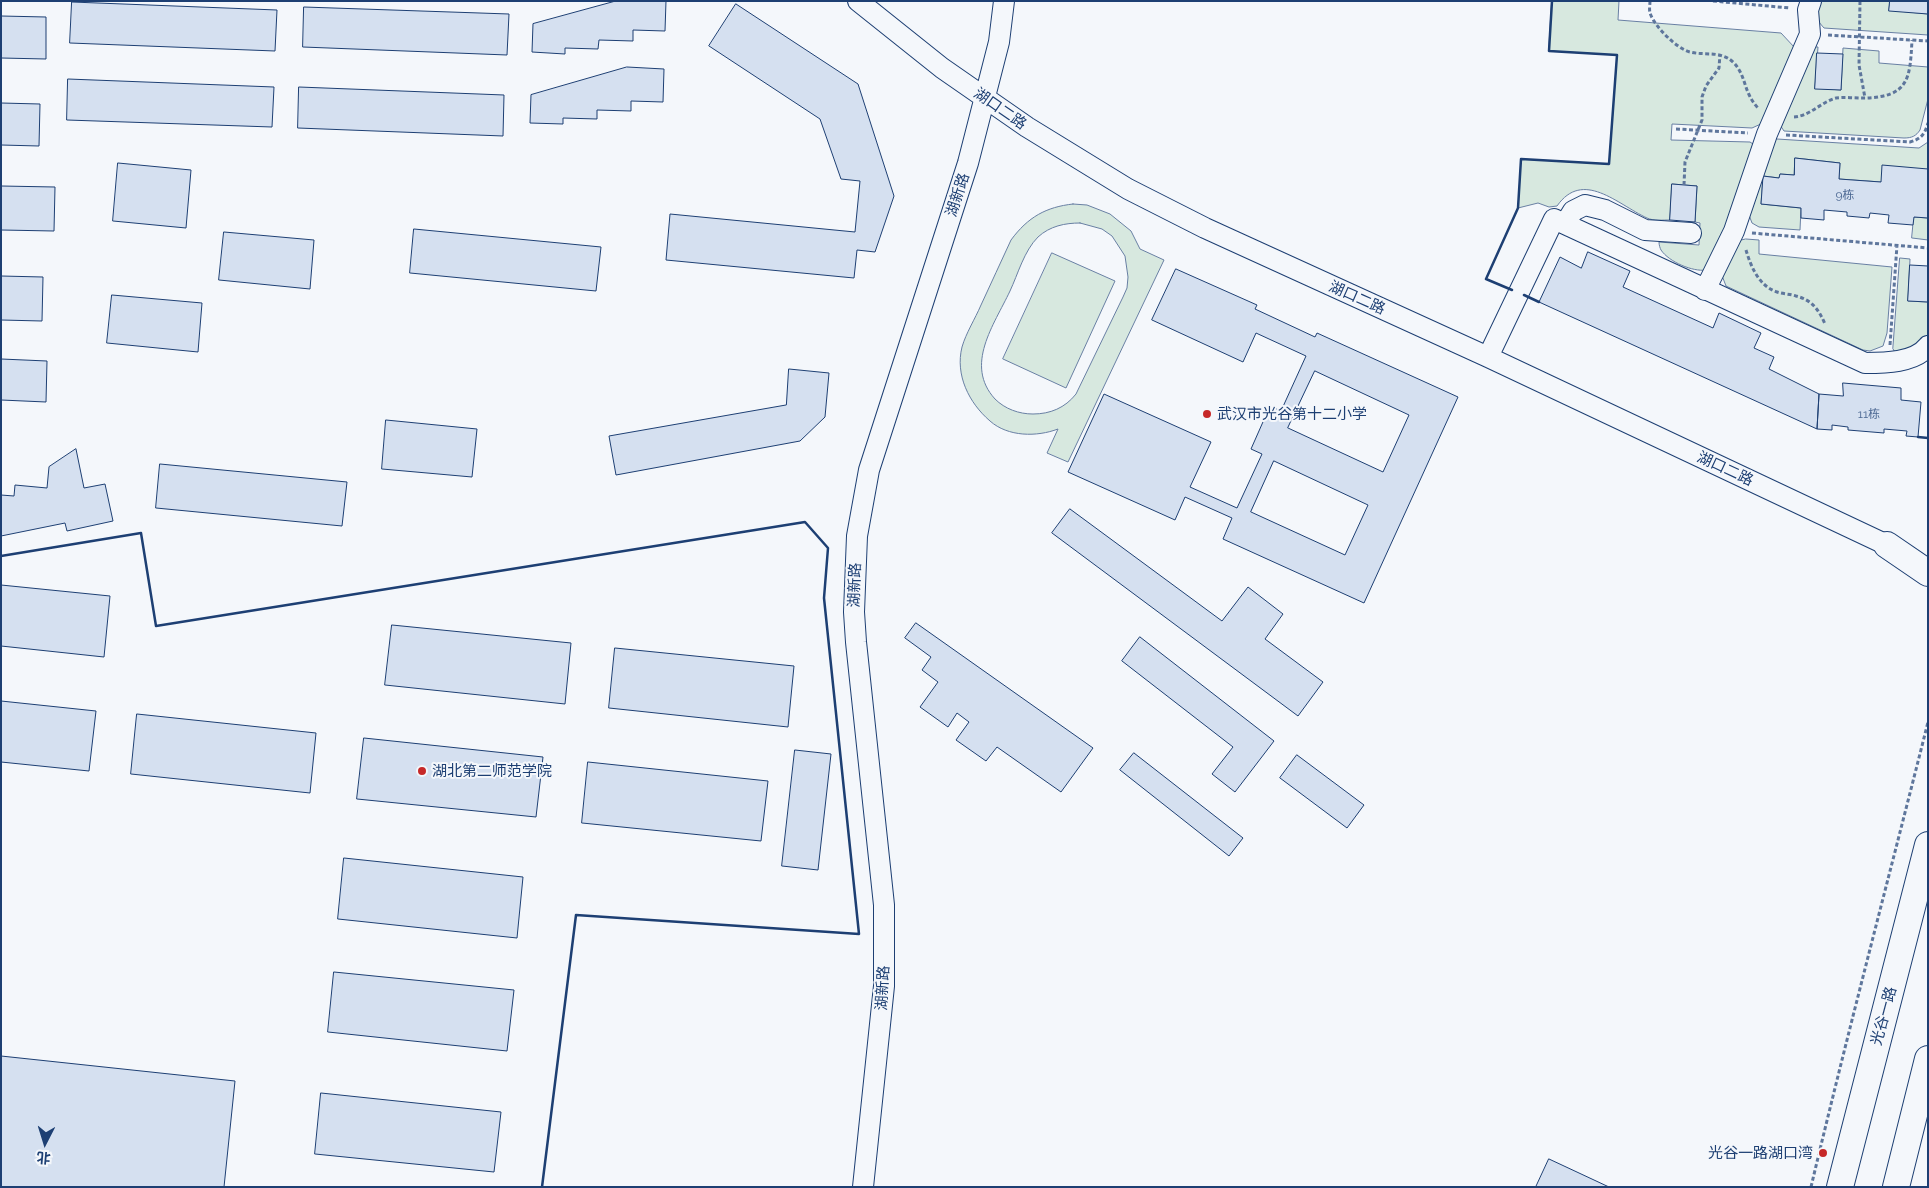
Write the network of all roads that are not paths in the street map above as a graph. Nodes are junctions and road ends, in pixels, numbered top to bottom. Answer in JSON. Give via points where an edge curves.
{"nodes":[{"id":1,"x":858,"y":1,"type":"edge"},
{"id":2,"x":1004,"y":1,"type":"edge"},
{"id":3,"x":1809,"y":6,"type":"edge"},
{"id":4,"x":985,"y":98,"type":"junction"},
{"id":5,"x":1565,"y":224,"type":"junction"},
{"id":6,"x":1691,"y":233,"type":"dead end"},
{"id":7,"x":1705,"y":290,"type":"junction"},
{"id":8,"x":1928,"y":346,"type":"edge"},
{"id":9,"x":1488,"y":357,"type":"junction"},
{"id":10,"x":1887,"y":545,"type":"junction"},
{"id":11,"x":1928,"y":555,"type":"edge"},
{"id":12,"x":1928,"y":573,"type":"edge"},
{"id":13,"x":1928,"y":845,"type":"edge"},
{"id":14,"x":1928,"y":1059,"type":"edge"},
{"id":15,"x":863,"y":1187,"type":"edge"},
{"id":16,"x":1840,"y":1187,"type":"edge"},
{"id":17,"x":1896,"y":1187,"type":"edge"}],
"edges":[{"from":1,"to":4,"type":"street","name":"湖口二路"},
{"from":2,"to":4,"type":"street","name":"湖新路","via":[[999,42]]},
{"from":3,"to":7,"type":"street","via":[[1810,34],[1767,134],[1734,231]]},
{"from":4,"to":9,"type":"street","name":"湖口二路","via":[[1027,128],[1153,202],[1309,277]]},
{"from":4,"to":15,"type":"street","name":"湖新路","via":[[968,163],[869,470],[857,536],[854,620],[885,938],[884,986]]},
{"from":5,"to":6,"type":"street","via":[[1573,211],[1585,205],[1605,210],[1646,230]]},
{"from":5,"to":7,"type":"street"},
{"from":5,"to":9,"type":"street","via":[[1554,219]]},
{"from":7,"to":8,"type":"street","via":[[1864,363],[1889,363],[1908,358]]},
{"from":9,"to":10,"type":"street","name":"湖口二路"},
{"from":10,"to":11,"type":"main road"},
{"from":10,"to":12,"type":"main road"},
{"from":13,"to":16,"type":"main road","name":"光谷一路"},
{"from":14,"to":17,"type":"main road"}]}
